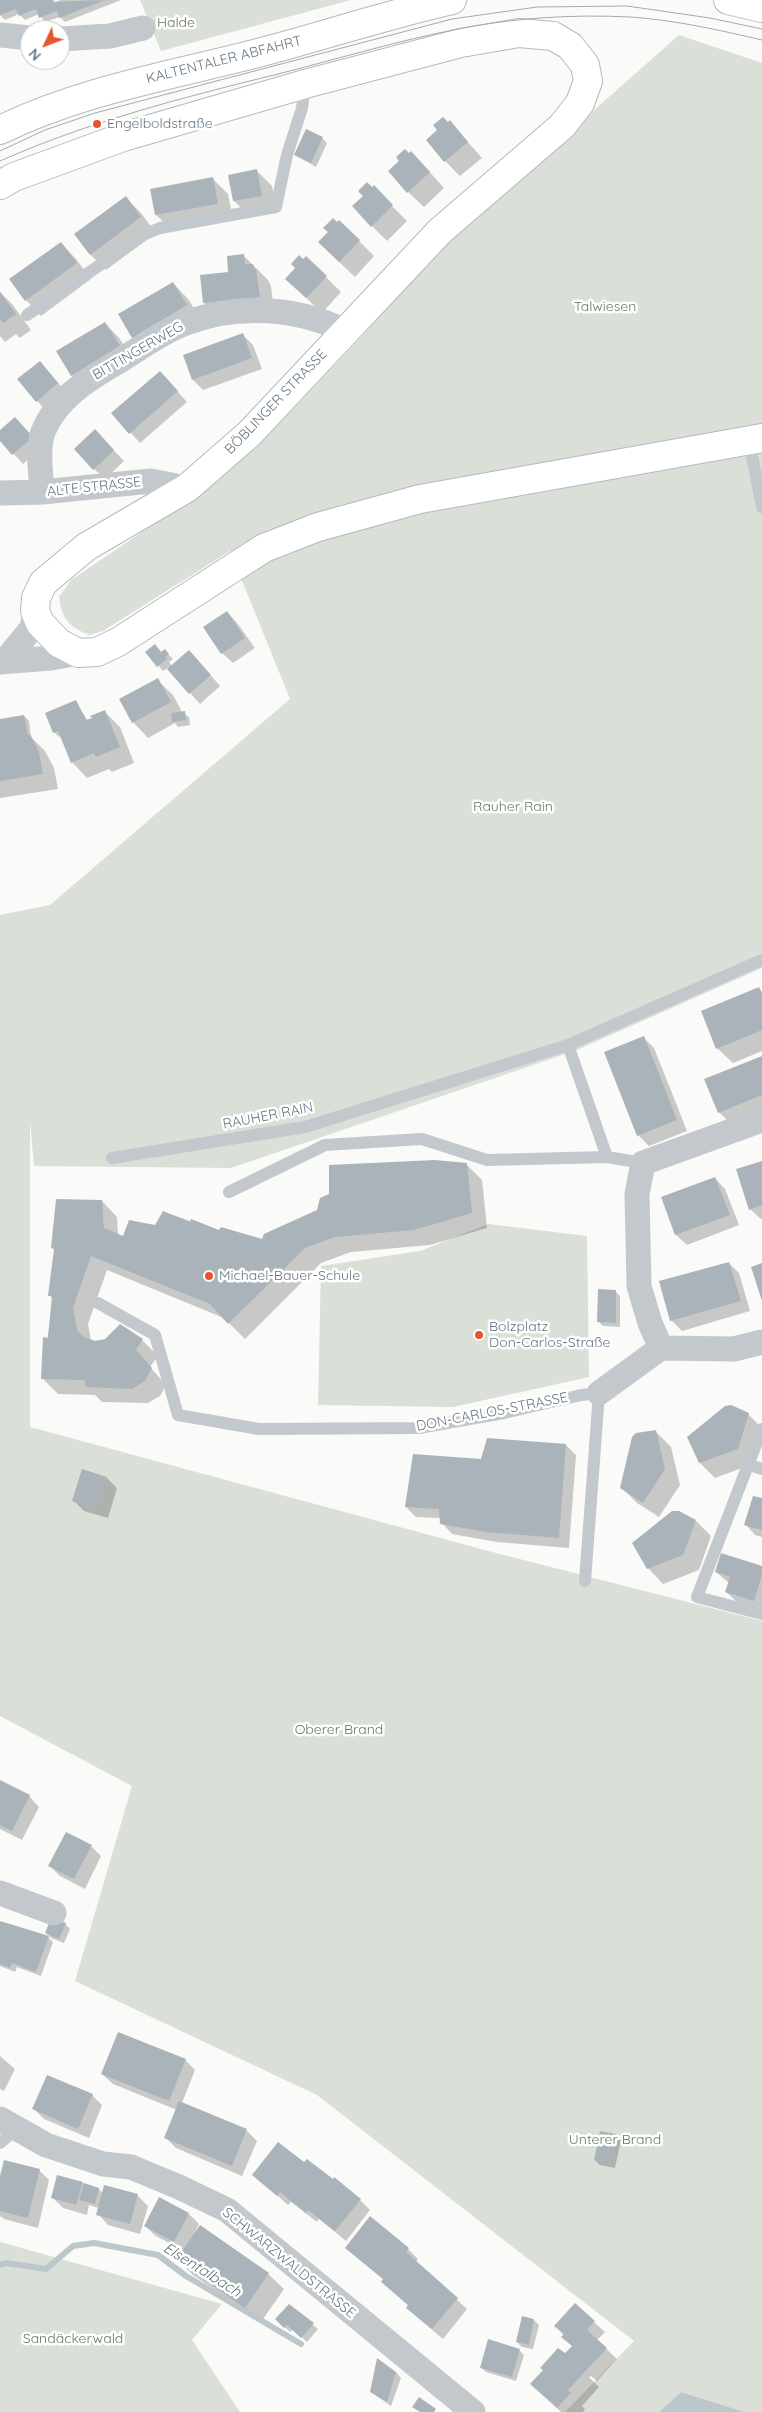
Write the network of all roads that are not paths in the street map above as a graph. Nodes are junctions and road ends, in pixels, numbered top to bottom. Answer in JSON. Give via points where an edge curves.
{"nodes":[{"id":1,"x":452,"y":0,"type":"edge"},
{"id":2,"x":728,"y":0,"type":"edge"},
{"id":3,"x":762,"y":8,"type":"edge"},
{"id":4,"x":143,"y":28,"type":"dead end"},
{"id":5,"x":0,"y":35,"type":"edge"},
{"id":6,"x":20,"y":37,"type":"edge"},
{"id":7,"x":70,"y":38,"type":"edge"},
{"id":8,"x":305,"y":84,"type":"junction"},
{"id":9,"x":0,"y":130,"type":"edge"},
{"id":10,"x":0,"y":185,"type":"edge"},
{"id":11,"x":27,"y":315,"type":"dead end"},
{"id":12,"x":344,"y":331,"type":"junction"},
{"id":13,"x":756,"y":439,"type":"edge"},
{"id":14,"x":187,"y":488,"type":"junction"},
{"id":15,"x":42,"y":492,"type":"junction"},
{"id":16,"x":0,"y":493,"type":"edge"},
{"id":17,"x":762,"y":507,"type":"edge"},
{"id":18,"x":35,"y":611,"type":"junction"},
{"id":19,"x":78,"y":653,"type":"junction"},
{"id":20,"x":2,"y":662,"type":"edge"},
{"id":21,"x":762,"y":960,"type":"edge"},
{"id":22,"x":568,"y":1045,"type":"junction"},
{"id":23,"x":762,"y":1120,"type":"edge"},
{"id":24,"x":607,"y":1157,"type":"junction"},
{"id":25,"x":112,"y":1158,"type":"dead end"},
{"id":26,"x":643,"y":1163,"type":"junction"},
{"id":27,"x":229,"y":1192,"type":"dead end"},
{"id":28,"x":98,"y":1303,"type":"dead end"},
{"id":29,"x":762,"y":1342,"type":"edge"},
{"id":30,"x":661,"y":1348,"type":"junction"},
{"id":31,"x":599,"y":1393,"type":"junction"},
{"id":32,"x":762,"y":1429,"type":"edge"},
{"id":33,"x":747,"y":1464,"type":"junction"},
{"id":34,"x":762,"y":1470,"type":"edge"},
{"id":35,"x":585,"y":1581,"type":"dead end"},
{"id":36,"x":762,"y":1614,"type":"edge"},
{"id":37,"x":0,"y":1893,"type":"edge"},
{"id":38,"x":54,"y":1913,"type":"dead end"},
{"id":39,"x":5,"y":2131,"type":"edge"},
{"id":40,"x":473,"y":2412,"type":"edge"}],
"edges":[{"from":1,"to":9,"type":"main road","name":"KALTENTALER ABFAHRT","via":[[58,105]]},
{"from":2,"to":3,"type":"main road"},
{"from":4,"to":7,"type":"street","via":[[110,36]]},
{"from":5,"to":6,"type":"street"},
{"from":8,"to":10,"type":"main road","name":"BÖBLINGER STRASSE","via":[[123,137]]},
{"from":8,"to":11,"type":"lane","via":[[302,108],[287,155],[276,207],[160,228],[145,234]]},
{"from":8,"to":12,"type":"main road","name":"BÖBLINGER STRASSE","via":[[461,43],[519,33],[552,36],[570,46],[585,65],[588,81],[580,103],[562,126],[440,231]]},
{"from":12,"to":14,"type":"main road","name":"BÖBLINGER STRASSE","via":[[249,434]]},
{"from":12,"to":15,"type":"street","name":"BITTINGERWEG","via":[[325,321],[302,316],[243,310],[208,315],[156,339],[90,378],[69,394],[59,407],[41,439]]},
{"from":13,"to":17,"type":"lane"},
{"from":13,"to":19,"type":"main road","via":[[420,499],[318,527],[264,548],[118,642],[97,652]]},
{"from":14,"to":15,"type":"street","name":"ALTE STRASSE","via":[[150,481]]},
{"from":14,"to":18,"type":"main road","name":"BÖBLINGER STRASSE","via":[[86,547],[58,569],[43,583],[36,598]]},
{"from":15,"to":16,"type":"street","name":"ALTE STRASSE"},
{"from":18,"to":19,"type":"main road","via":[[46,631],[59,643]]},
{"from":18,"to":20,"type":"street","via":[[32,628]]},
{"from":19,"to":20,"type":"street"},
{"from":21,"to":22,"type":"lane","name":"RAUHER RAIN"},
{"from":22,"to":24,"type":"lane"},
{"from":22,"to":25,"type":"lane","name":"RAUHER RAIN","via":[[305,1127]]},
{"from":23,"to":26,"type":"street"},
{"from":24,"to":26,"type":"lane"},
{"from":24,"to":27,"type":"lane","via":[[487,1160],[422,1139],[324,1145]]},
{"from":26,"to":30,"type":"street","via":[[637,1194],[639,1286]]},
{"from":28,"to":31,"type":"lane","name":"DON-CARLOS-STRASSE","via":[[156,1335],[178,1415],[259,1430],[419,1428]]},
{"from":29,"to":30,"type":"street","via":[[734,1349]]},
{"from":30,"to":31,"type":"street","name":"DON-CARLOS-STRASSE"},
{"from":31,"to":35,"type":"lane"},
{"from":32,"to":33,"type":"lane"},
{"from":33,"to":34,"type":"lane"},
{"from":33,"to":36,"type":"lane","via":[[697,1596]]},
{"from":37,"to":38,"type":"street"},
{"from":39,"to":40,"type":"street","name":"SCHWARZWALDSTRASSE","via":[[103,2164],[131,2167],[227,2210]]}]}
